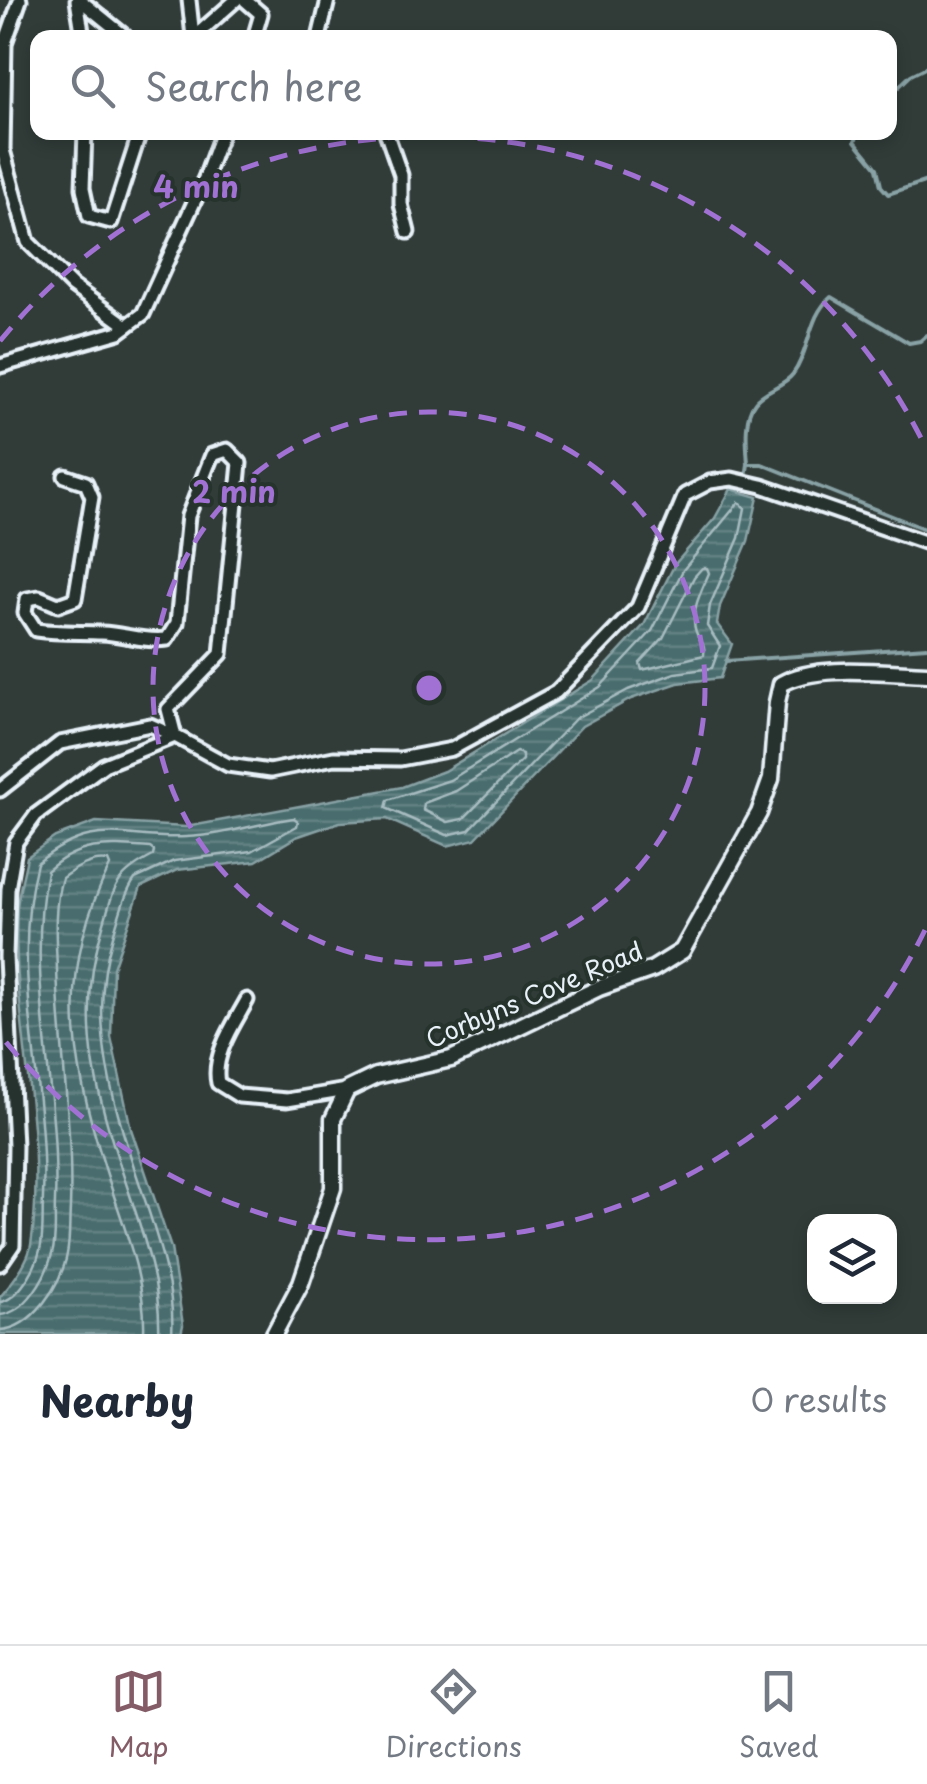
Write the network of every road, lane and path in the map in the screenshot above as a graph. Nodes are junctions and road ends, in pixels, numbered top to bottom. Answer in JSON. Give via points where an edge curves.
{"nodes":[{"id":1,"x":20,"y":0,"type":"edge"},
{"id":2,"x":78,"y":0,"type":"edge"},
{"id":3,"x":189,"y":0,"type":"edge"},
{"id":4,"x":236,"y":0,"type":"edge"},
{"id":5,"x":328,"y":0,"type":"edge"},
{"id":6,"x":253,"y":3,"type":"edge"},
{"id":7,"x":82,"y":30,"type":"edge"},
{"id":8,"x":116,"y":30,"type":"edge"},
{"id":9,"x":192,"y":30,"type":"edge"},
{"id":10,"x":202,"y":30,"type":"edge"},
{"id":11,"x":256,"y":30,"type":"edge"},
{"id":12,"x":321,"y":30,"type":"edge"},
{"id":13,"x":86,"y":140,"type":"edge"},
{"id":14,"x":138,"y":140,"type":"edge"},
{"id":15,"x":219,"y":140,"type":"edge"},
{"id":16,"x":389,"y":140,"type":"edge"},
{"id":17,"x":408,"y":232,"type":"dead end"},
{"id":18,"x":127,"y":326,"type":"junction"},
{"id":19,"x":0,"y":366,"type":"edge"},
{"id":20,"x":65,"y":476,"type":"dead end"},
{"id":21,"x":927,"y":543,"type":"edge"},
{"id":22,"x":927,"y":674,"type":"edge"},
{"id":23,"x":175,"y":736,"type":"junction"},
{"id":24,"x":0,"y":790,"type":"edge"},
{"id":25,"x":247,"y":1000,"type":"dead end"},
{"id":26,"x":346,"y":1090,"type":"junction"},
{"id":27,"x":0,"y":1264,"type":"edge"},
{"id":28,"x":274,"y":1334,"type":"edge"}],
"edges":[{"from":1,"to":18,"type":"street","via":[[5,42],[3,150],[28,242],[72,286]]},
{"from":2,"to":7,"type":"street"},
{"from":2,"to":8,"type":"street"},
{"from":3,"to":9,"type":"street"},
{"from":4,"to":10,"type":"street"},
{"from":5,"to":12,"type":"street"},
{"from":6,"to":11,"type":"street","via":[[261,14]]},
{"from":13,"to":14,"type":"street","via":[[89,216],[112,222]]},
{"from":15,"to":18,"type":"street","via":[[143,314]]},
{"from":16,"to":17,"type":"street"},
{"from":18,"to":19,"type":"street"},
{"from":20,"to":23,"type":"street","via":[[86,484],[92,496],[75,599],[58,605],[26,599],[25,614],[36,630],[150,641],[167,639],[176,623],[188,516],[212,454],[226,450],[240,463],[221,654],[168,709]]},
{"from":21,"to":23,"type":"street","via":[[762,486],[732,478],[710,482],[685,494],[638,607],[556,692],[452,749],[400,758],[334,758],[270,771],[228,765]]},
{"from":22,"to":26,"type":"main road","name":"Corbyns Cove Road","via":[[815,672],[781,684],[771,779],[760,813],[682,951],[452,1059],[376,1076]]},
{"from":23,"to":24,"type":"street","via":[[150,725],[60,744]]},
{"from":23,"to":27,"type":"street","via":[[104,765],[36,815],[16,842],[6,956],[13,1245]]},
{"from":25,"to":26,"type":"street","via":[[226,1038],[218,1083],[239,1096],[287,1100]]},
{"from":26,"to":28,"type":"main road","via":[[333,1120],[333,1188],[301,1283]]}]}
